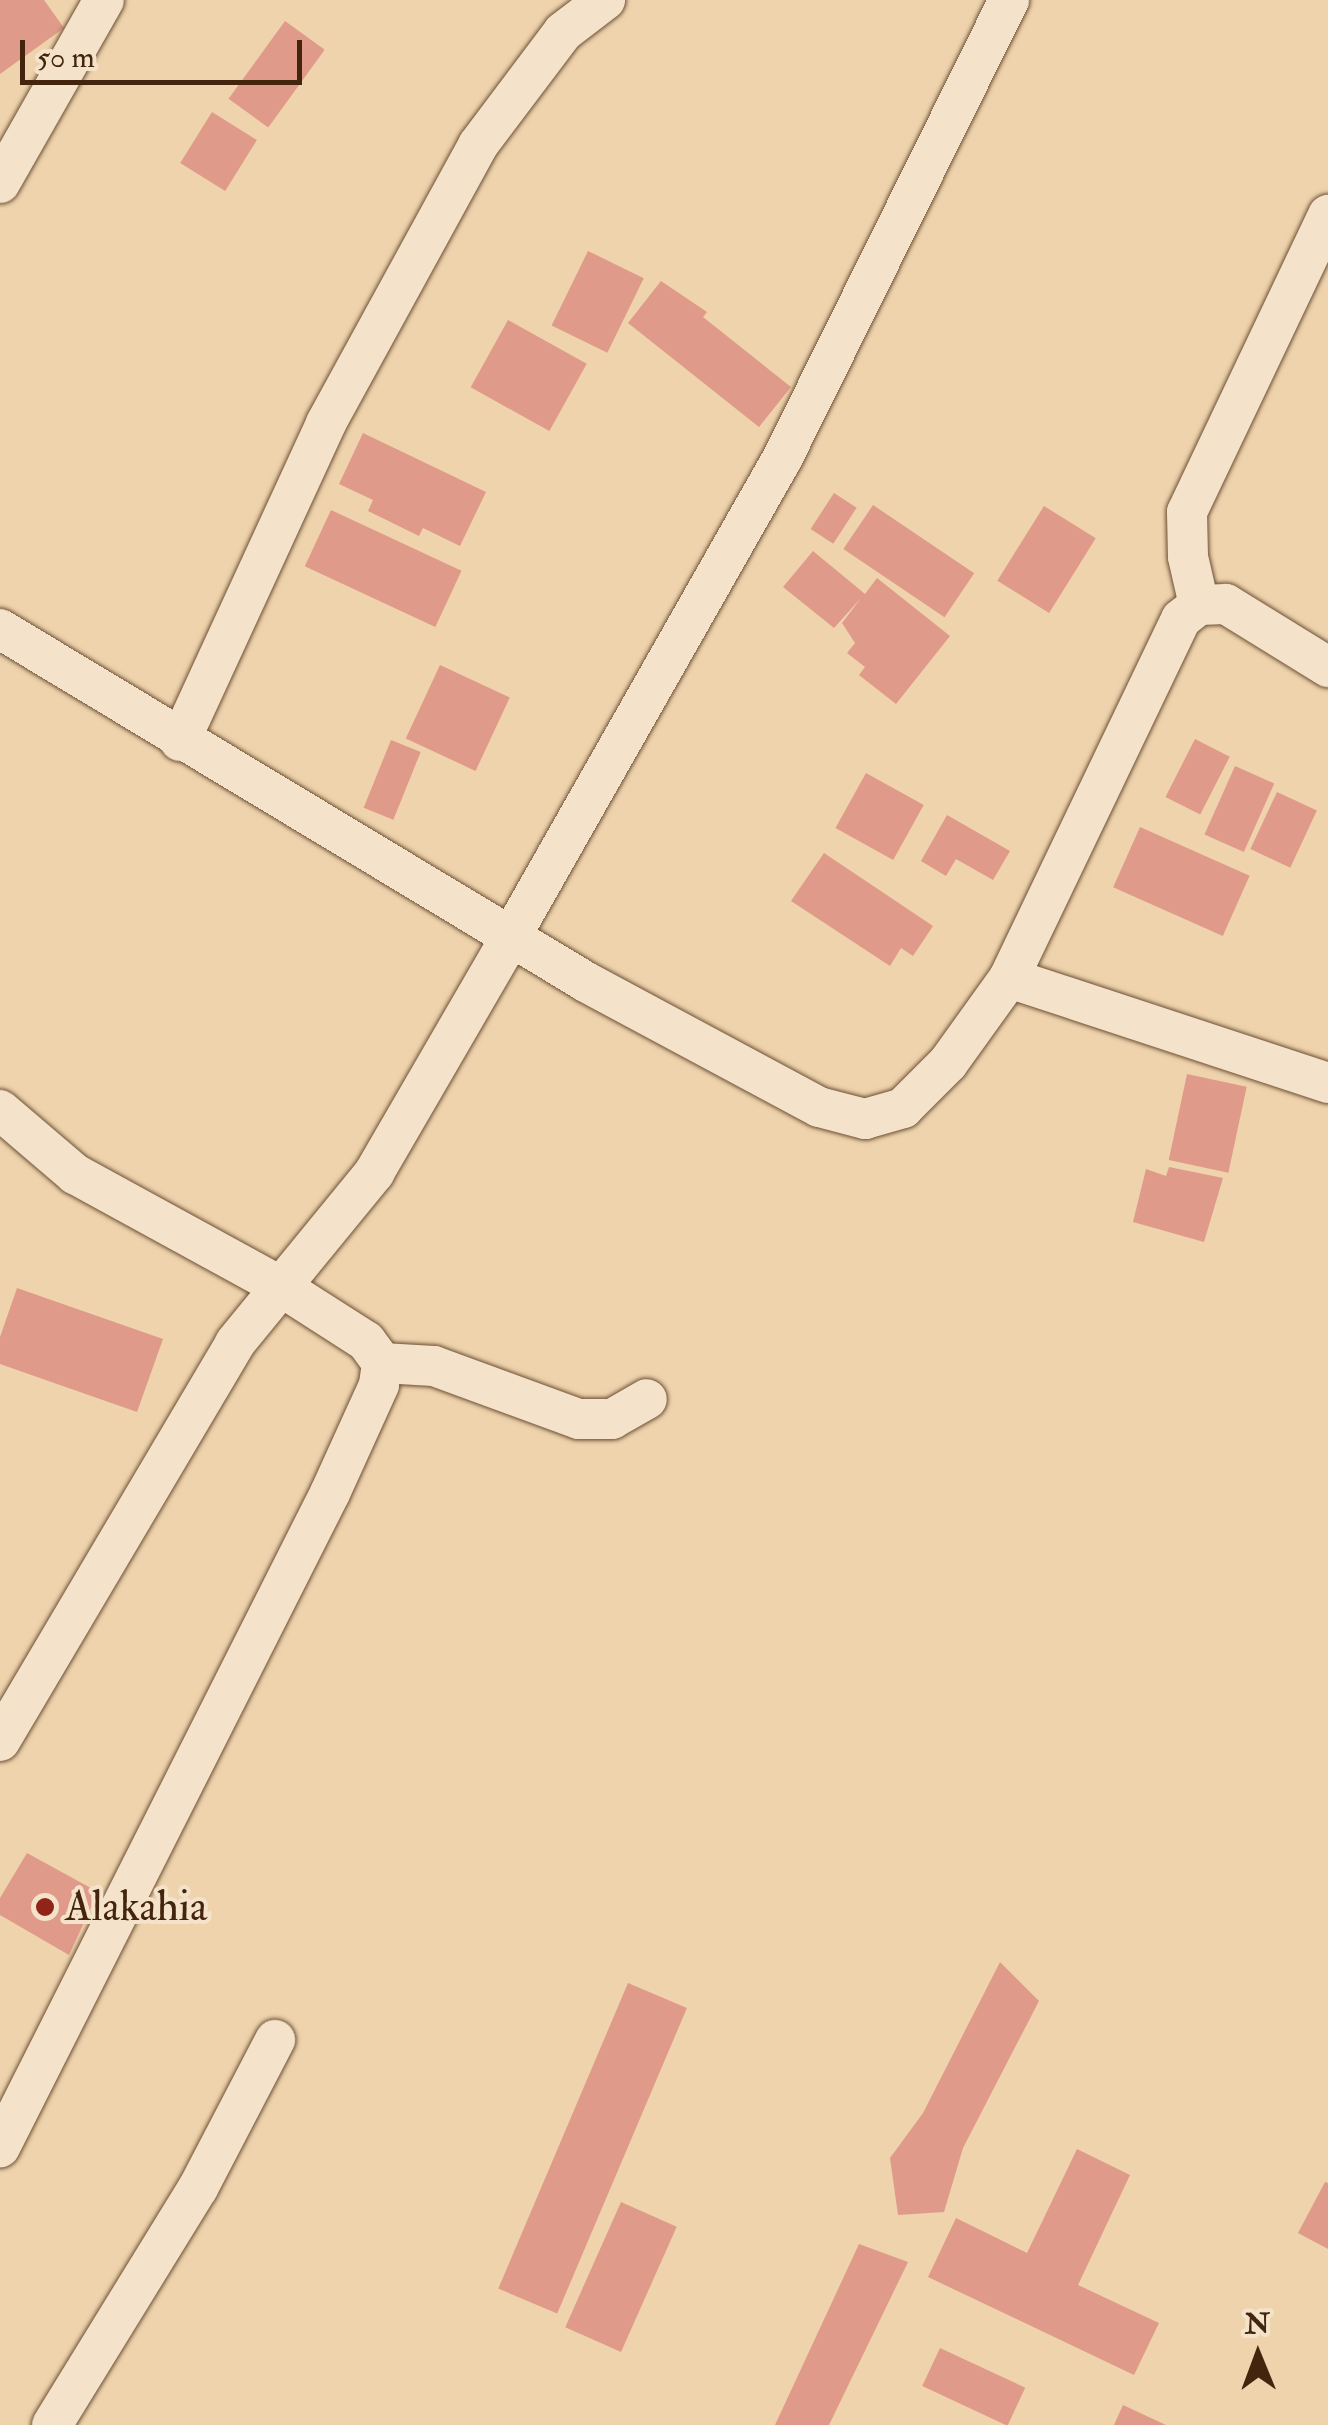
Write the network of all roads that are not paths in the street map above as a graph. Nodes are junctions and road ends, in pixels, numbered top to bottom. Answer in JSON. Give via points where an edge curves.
{"nodes":[{"id":1,"x":104,"y":0,"type":"edge"},
{"id":2,"x":605,"y":0,"type":"edge"},
{"id":3,"x":1009,"y":0,"type":"edge"},
{"id":4,"x":0,"y":182,"type":"edge"},
{"id":5,"x":1328,"y":215,"type":"edge"},
{"id":6,"x":1200,"y":605,"type":"junction"},
{"id":7,"x":0,"y":629,"type":"edge"},
{"id":8,"x":1328,"y":667,"type":"edge"},
{"id":9,"x":180,"y":741,"type":"junction"},
{"id":10,"x":510,"y":938,"type":"junction"},
{"id":11,"x":1009,"y":978,"type":"junction"},
{"id":12,"x":1328,"y":1084,"type":"edge"},
{"id":13,"x":0,"y":1110,"type":"edge"},
{"id":14,"x":283,"y":1288,"type":"junction"},
{"id":15,"x":382,"y":1363,"type":"junction"},
{"id":16,"x":648,"y":1399,"type":"dead end"},
{"id":17,"x":0,"y":1741,"type":"edge"},
{"id":18,"x":276,"y":2040,"type":"dead end"},
{"id":19,"x":0,"y":2147,"type":"edge"},
{"id":20,"x":52,"y":2425,"type":"edge"}],
"edges":[{"from":1,"to":4,"type":"street"},
{"from":2,"to":9,"type":"street","via":[[564,32],[478,145],[326,423]]},
{"from":3,"to":10,"type":"street","via":[[783,457]]},
{"from":5,"to":6,"type":"street","via":[[1187,512],[1188,558]]},
{"from":6,"to":8,"type":"street","via":[[1226,604]]},
{"from":6,"to":11,"type":"street","via":[[1181,619]]},
{"from":7,"to":9,"type":"street"},
{"from":9,"to":10,"type":"street"},
{"from":10,"to":11,"type":"street","via":[[820,1107],[865,1119],[903,1108],[958,1050]]},
{"from":10,"to":14,"type":"street","via":[[374,1172]]},
{"from":11,"to":12,"type":"street"},
{"from":13,"to":14,"type":"street","via":[[75,1174]]},
{"from":14,"to":15,"type":"street","via":[[366,1340]]},
{"from":14,"to":17,"type":"street","via":[[234,1343]]},
{"from":15,"to":16,"type":"street","via":[[434,1366],[579,1418],[612,1419]]},
{"from":15,"to":19,"type":"street","via":[[330,1493]]},
{"from":18,"to":20,"type":"street","via":[[198,2188]]}]}
